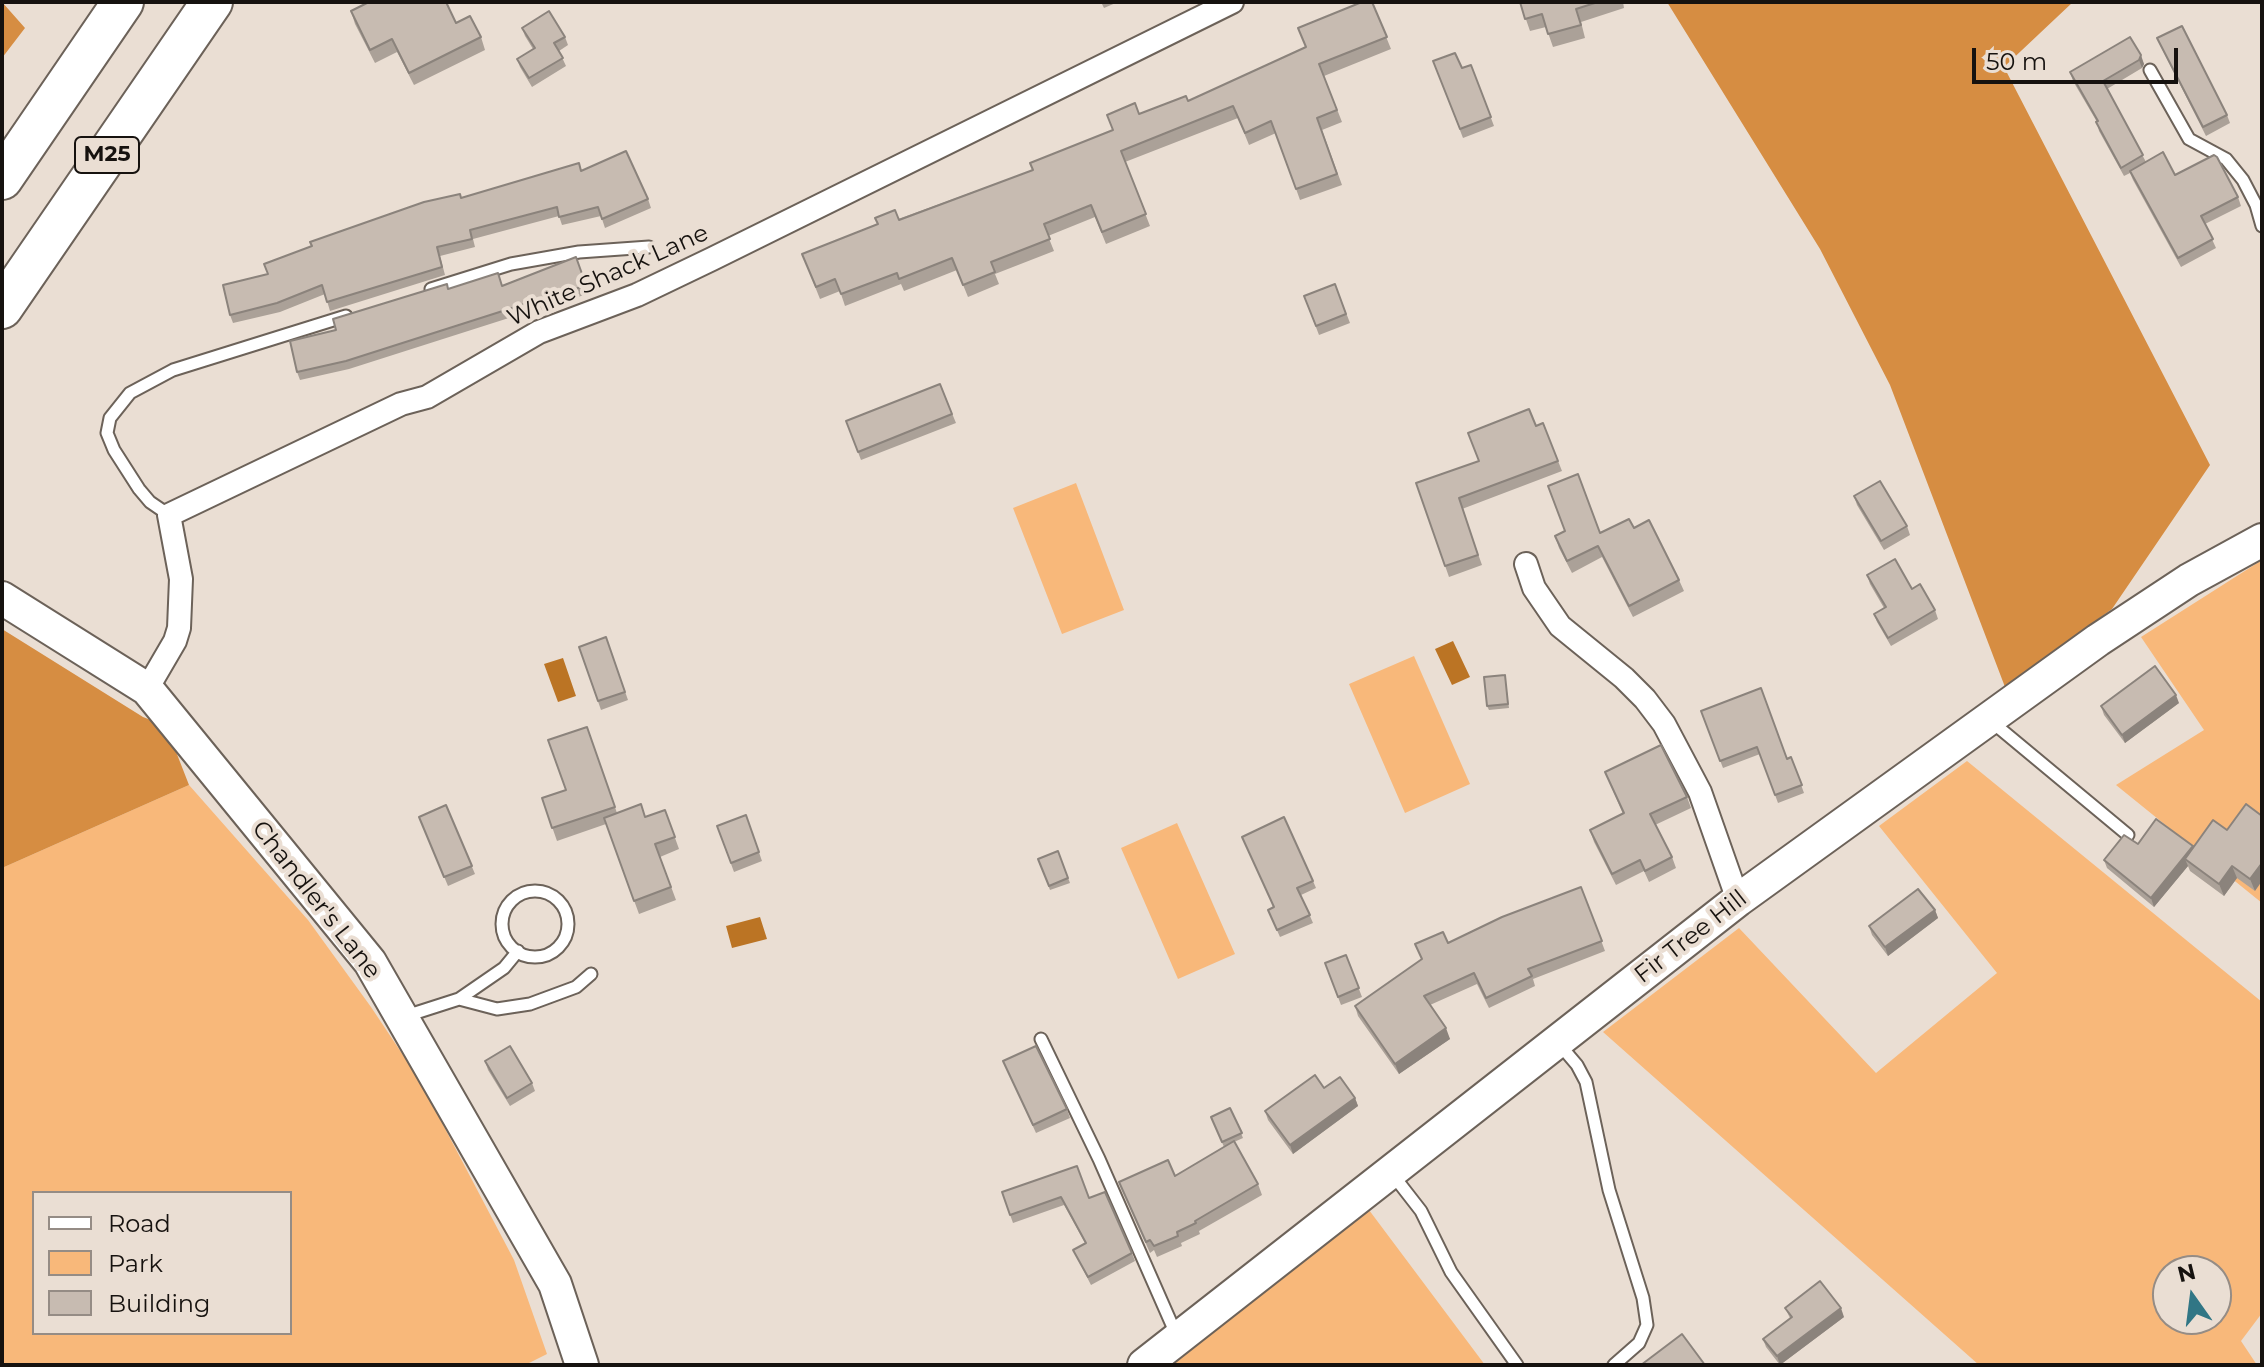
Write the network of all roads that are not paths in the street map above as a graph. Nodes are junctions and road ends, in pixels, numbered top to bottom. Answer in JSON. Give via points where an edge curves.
{"nodes":[{"id":1,"x":123,"y":2,"type":"edge"},
{"id":2,"x":212,"y":2,"type":"edge"},
{"id":3,"x":1232,"y":2,"type":"edge"},
{"id":4,"x":2150,"y":70,"type":"dead end"},
{"id":5,"x":2,"y":179,"type":"edge"},
{"id":6,"x":2262,"y":226,"type":"edge"},
{"id":7,"x":649,"y":247,"type":"dead end"},
{"id":8,"x":422,"y":291,"type":"edge"},
{"id":9,"x":2,"y":308,"type":"edge"},
{"id":10,"x":355,"y":313,"type":"edge"},
{"id":11,"x":169,"y":515,"type":"junction"},
{"id":12,"x":2262,"y":540,"type":"edge"},
{"id":13,"x":1526,"y":564,"type":"dead end"},
{"id":14,"x":2,"y":598,"type":"edge"},
{"id":15,"x":147,"y":689,"type":"junction"},
{"id":16,"x":1988,"y":719,"type":"junction"},
{"id":17,"x":2128,"y":835,"type":"edge"},
{"id":18,"x":1738,"y":900,"type":"junction"},
{"id":19,"x":518,"y":951,"type":"junction"},
{"id":20,"x":591,"y":974,"type":"dead end"},
{"id":21,"x":459,"y":999,"type":"junction"},
{"id":22,"x":401,"y":1017,"type":"junction"},
{"id":23,"x":1041,"y":1039,"type":"dead end"},
{"id":24,"x":1557,"y":1041,"type":"junction"},
{"id":25,"x":1391,"y":1172,"type":"junction"},
{"id":26,"x":1178,"y":1338,"type":"junction"},
{"id":27,"x":582,"y":1365,"type":"edge"},
{"id":28,"x":1144,"y":1365,"type":"edge"},
{"id":29,"x":1517,"y":1365,"type":"edge"},
{"id":30,"x":1614,"y":1365,"type":"edge"}],
"edges":[{"from":1,"to":5,"type":"highway"},
{"from":2,"to":9,"type":"highway","number":"M25"},
{"from":3,"to":11,"type":"street","name":"White Shack Lane","via":[[637,295],[539,332],[427,397],[401,404]]},
{"from":4,"to":6,"type":"lane","via":[[2189,139],[2226,159],[2243,180]]},
{"from":7,"to":8,"type":"lane","via":[[511,264]]},
{"from":10,"to":11,"type":"lane","via":[[173,370],[130,393],[110,418],[107,433],[139,489]]},
{"from":11,"to":15,"type":"street","via":[[181,579],[179,628]]},
{"from":12,"to":16,"type":"street","name":"Fir Tree Hill","via":[[2189,580]]},
{"from":13,"to":18,"type":"street","via":[[1534,588],[1560,626],[1624,678],[1664,724],[1700,792]]},
{"from":14,"to":15,"type":"street","name":"Chandler's Lane"},
{"from":15,"to":22,"type":"street","name":"Chandler's Lane","via":[[370,962]]},
{"from":16,"to":17,"type":"lane"},
{"from":16,"to":18,"type":"street","name":"Fir Tree Hill"},
{"from":18,"to":24,"type":"street","name":"Fir Tree Hill"},
{"from":19,"to":19,"type":"lane","via":[[528,956],[549,953],[565,938],[568,917],[548,893],[526,892],[504,914],[504,935]]},
{"from":19,"to":21,"type":"lane","via":[[504,968]]},
{"from":20,"to":21,"type":"lane","via":[[576,987],[530,1004],[497,1009]]},
{"from":21,"to":22,"type":"lane"},
{"from":22,"to":27,"type":"street","name":"Chandler's Lane","via":[[555,1284]]},
{"from":23,"to":26,"type":"lane"},
{"from":24,"to":25,"type":"street","name":"Fir Tree Hill"},
{"from":24,"to":30,"type":"lane","via":[[1586,1082],[1609,1190],[1643,1298],[1647,1325],[1639,1343]]},
{"from":25,"to":26,"type":"street","name":"Fir Tree Hill"},
{"from":25,"to":29,"type":"lane","via":[[1421,1211],[1451,1272]]},
{"from":26,"to":28,"type":"street","name":"Fir Tree Hill"}]}
